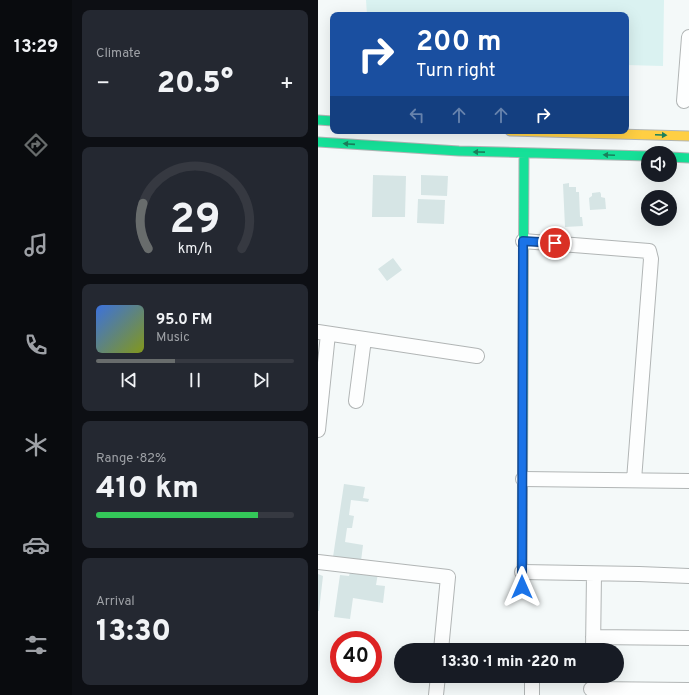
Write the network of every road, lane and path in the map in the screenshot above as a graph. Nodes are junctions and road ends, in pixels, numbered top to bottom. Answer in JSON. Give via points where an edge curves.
{"nodes":[{"id":1,"x":689,"y":37,"type":"edge"},
{"id":2,"x":684,"y":101,"type":"dead end"},
{"id":3,"x":318,"y":120,"type":"edge"},
{"id":4,"x":330,"y":121,"type":"edge"},
{"id":5,"x":617,"y":134,"type":"edge"},
{"id":6,"x":689,"y":136,"type":"edge"},
{"id":7,"x":318,"y":142,"type":"edge"},
{"id":8,"x":524,"y":153,"type":"junction"},
{"id":9,"x":641,"y":156,"type":"edge"},
{"id":10,"x":677,"y":157,"type":"edge"},
{"id":11,"x":689,"y":158,"type":"edge"},
{"id":12,"x":523,"y":241,"type":"junction"},
{"id":13,"x":323,"y":333,"type":"edge"},
{"id":14,"x":364,"y":339,"type":"junction"},
{"id":15,"x":477,"y":356,"type":"dead end"},
{"id":16,"x":356,"y":401,"type":"dead end"},
{"id":17,"x":318,"y":430,"type":"edge"},
{"id":18,"x":523,"y":479,"type":"junction"},
{"id":19,"x":634,"y":480,"type":"junction"},
{"id":20,"x":689,"y":481,"type":"edge"},
{"id":21,"x":318,"y":562,"type":"edge"},
{"id":22,"x":522,"y":572,"type":"junction"},
{"id":23,"x":594,"y":574,"type":"junction"},
{"id":24,"x":689,"y":576,"type":"edge"},
{"id":25,"x":522,"y":587,"type":"dead end"},
{"id":26,"x":689,"y":638,"type":"edge"},
{"id":27,"x":442,"y":643,"type":"edge"},
{"id":28,"x":593,"y":643,"type":"edge"},
{"id":29,"x":437,"y":683,"type":"edge"},
{"id":30,"x":532,"y":683,"type":"edge"},
{"id":31,"x":591,"y":687,"type":"edge"},
{"id":32,"x":689,"y":690,"type":"edge"},
{"id":33,"x":436,"y":695,"type":"edge"},
{"id":34,"x":532,"y":695,"type":"edge"}],
"edges":[{"from":1,"to":2,"type":"street"},
{"from":3,"to":4,"type":"main road"},
{"from":5,"to":6,"type":"main road","one_way":true},
{"from":8,"to":7,"type":"main road","one_way":true,"via":[[459,152]]},
{"from":9,"to":8,"type":"main road","one_way":true},
{"from":8,"to":12,"type":"main road"},
{"from":10,"to":11,"type":"main road"},
{"from":12,"to":18,"type":"main road"},
{"from":12,"to":19,"type":"street","via":[[649,251],[651,259]]},
{"from":13,"to":14,"type":"street"},
{"from":13,"to":17,"type":"street"},
{"from":14,"to":15,"type":"street"},
{"from":14,"to":16,"type":"street"},
{"from":18,"to":19,"type":"street"},
{"from":18,"to":22,"type":"main road"},
{"from":19,"to":20,"type":"street"},
{"from":21,"to":27,"type":"street","via":[[448,577]]},
{"from":22,"to":23,"type":"street"},
{"from":22,"to":25,"type":"main road"},
{"from":23,"to":24,"type":"street"},
{"from":23,"to":28,"type":"street"},
{"from":26,"to":28,"type":"street"},
{"from":29,"to":33,"type":"street"},
{"from":30,"to":34,"type":"street"},
{"from":31,"to":32,"type":"street"}]}
